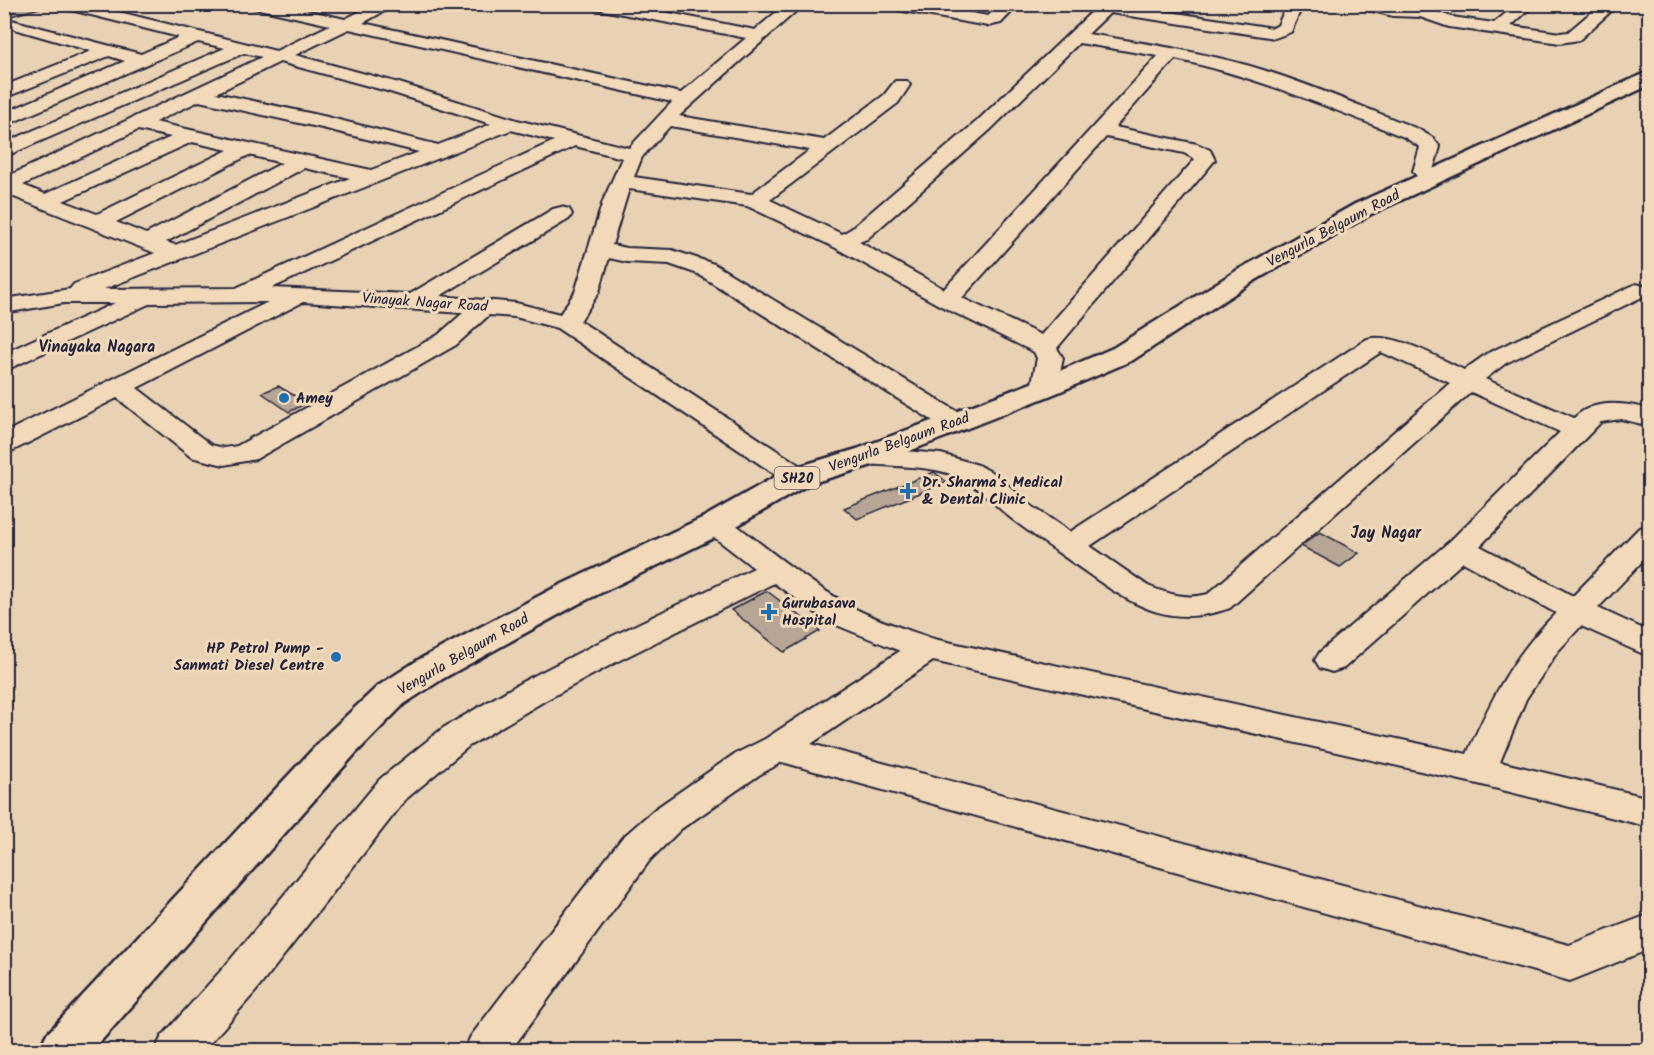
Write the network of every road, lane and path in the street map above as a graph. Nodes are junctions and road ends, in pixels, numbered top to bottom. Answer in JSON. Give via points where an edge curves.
{"nodes":[{"id":1,"x":256,"y":4,"type":"edge"},
{"id":2,"x":389,"y":4,"type":"edge"},
{"id":3,"x":597,"y":4,"type":"edge"},
{"id":4,"x":796,"y":4,"type":"edge"},
{"id":5,"x":892,"y":4,"type":"edge"},
{"id":6,"x":1011,"y":4,"type":"edge"},
{"id":7,"x":1207,"y":4,"type":"edge"},
{"id":8,"x":1295,"y":4,"type":"edge"},
{"id":9,"x":1363,"y":4,"type":"edge"},
{"id":10,"x":1527,"y":4,"type":"edge"},
{"id":11,"x":1611,"y":4,"type":"edge"},
{"id":12,"x":1109,"y":6,"type":"edge"},
{"id":13,"x":54,"y":7,"type":"edge"},
{"id":14,"x":1427,"y":8,"type":"edge"},
{"id":15,"x":1194,"y":21,"type":"junction"},
{"id":16,"x":6,"y":23,"type":"edge"},
{"id":17,"x":351,"y":24,"type":"junction"},
{"id":18,"x":1497,"y":29,"type":"junction"},
{"id":19,"x":760,"y":36,"type":"junction"},
{"id":20,"x":194,"y":37,"type":"junction"},
{"id":21,"x":1078,"y":38,"type":"junction"},
{"id":22,"x":243,"y":47,"type":"junction"},
{"id":23,"x":109,"y":50,"type":"junction"},
{"id":24,"x":1171,"y":53,"type":"junction"},
{"id":25,"x":280,"y":57,"type":"junction"},
{"id":26,"x":143,"y":60,"type":"junction"},
{"id":27,"x":1650,"y":77,"type":"edge"},
{"id":28,"x":901,"y":85,"type":"dead end"},
{"id":29,"x":4,"y":93,"type":"edge"},
{"id":30,"x":199,"y":95,"type":"junction"},
{"id":31,"x":685,"y":99,"type":"junction"},
{"id":32,"x":4,"y":120,"type":"edge"},
{"id":33,"x":666,"y":120,"type":"junction"},
{"id":34,"x":138,"y":123,"type":"junction"},
{"id":35,"x":510,"y":124,"type":"junction"},
{"id":36,"x":1101,"y":130,"type":"junction"},
{"id":37,"x":190,"y":136,"type":"junction"},
{"id":38,"x":573,"y":140,"type":"junction"},
{"id":39,"x":829,"y":147,"type":"junction"},
{"id":40,"x":246,"y":148,"type":"junction"},
{"id":41,"x":4,"y":151,"type":"edge"},
{"id":42,"x":438,"y":151,"type":"junction"},
{"id":43,"x":633,"y":155,"type":"junction"},
{"id":44,"x":301,"y":161,"type":"junction"},
{"id":45,"x":372,"y":177,"type":"junction"},
{"id":46,"x":1429,"y":178,"type":"junction"},
{"id":47,"x":622,"y":182,"type":"junction"},
{"id":48,"x":5,"y":185,"type":"edge"},
{"id":49,"x":46,"y":201,"type":"junction"},
{"id":50,"x":755,"y":201,"type":"junction"},
{"id":51,"x":561,"y":214,"type":"dead end"},
{"id":52,"x":98,"y":222,"type":"junction"},
{"id":53,"x":148,"y":242,"type":"junction"},
{"id":54,"x":842,"y":242,"type":"junction"},
{"id":55,"x":600,"y":249,"type":"junction"},
{"id":56,"x":175,"y":253,"type":"junction"},
{"id":57,"x":1636,"y":291,"type":"dead end"},
{"id":58,"x":152,"y":295,"type":"junction"},
{"id":59,"x":239,"y":295,"type":"junction"},
{"id":60,"x":301,"y":295,"type":"junction"},
{"id":61,"x":64,"y":296,"type":"junction"},
{"id":62,"x":947,"y":300,"type":"junction"},
{"id":63,"x":415,"y":301,"type":"junction"},
{"id":64,"x":7,"y":304,"type":"edge"},
{"id":65,"x":485,"y":306,"type":"junction"},
{"id":66,"x":566,"y":323,"type":"junction"},
{"id":67,"x":1044,"y":347,"type":"junction"},
{"id":68,"x":4,"y":363,"type":"edge"},
{"id":69,"x":1466,"y":382,"type":"junction"},
{"id":70,"x":118,"y":386,"type":"junction"},
{"id":71,"x":1044,"y":388,"type":"junction"},
{"id":72,"x":1650,"y":418,"type":"edge"},
{"id":73,"x":954,"y":421,"type":"junction"},
{"id":74,"x":1578,"y":430,"type":"junction"},
{"id":75,"x":4,"y":444,"type":"edge"},
{"id":76,"x":868,"y":456,"type":"junction"},
{"id":77,"x":798,"y":477,"type":"junction"},
{"id":78,"x":716,"y":524,"type":"junction"},
{"id":79,"x":1650,"y":535,"type":"edge"},
{"id":80,"x":1071,"y":545,"type":"junction"},
{"id":81,"x":1461,"y":548,"type":"junction"},
{"id":82,"x":776,"y":570,"type":"junction"},
{"id":83,"x":1578,"y":612,"type":"junction"},
{"id":84,"x":1650,"y":646,"type":"edge"},
{"id":85,"x":928,"y":649,"type":"junction"},
{"id":86,"x":1332,"y":660,"type":"dead end"},
{"id":87,"x":778,"y":748,"type":"junction"},
{"id":88,"x":1478,"y":770,"type":"junction"},
{"id":89,"x":1650,"y":813,"type":"edge"},
{"id":90,"x":1650,"y":931,"type":"edge"},
{"id":91,"x":63,"y":1050,"type":"edge"},
{"id":92,"x":177,"y":1050,"type":"edge"},
{"id":93,"x":486,"y":1050,"type":"edge"}],
"edges":[{"from":1,"to":17,"type":"street"},
{"from":2,"to":17,"type":"street"},
{"from":3,"to":19,"type":"street"},
{"from":4,"to":19,"type":"street"},
{"from":5,"to":6,"type":"street","via":[[988,21]]},
{"from":7,"to":15,"type":"street"},
{"from":8,"to":15,"type":"street","via":[[1285,28],[1275,33]]},
{"from":9,"to":14,"type":"street","via":[[1393,11]]},
{"from":10,"to":18,"type":"street"},
{"from":11,"to":18,"type":"street","via":[[1568,38]]},
{"from":12,"to":15,"type":"street"},
{"from":12,"to":21,"type":"street"},
{"from":13,"to":16,"type":"street"},
{"from":13,"to":20,"type":"street"},
{"from":14,"to":18,"type":"street","via":[[1449,22]]},
{"from":16,"to":23,"type":"street"},
{"from":17,"to":25,"type":"street"},
{"from":17,"to":31,"type":"street"},
{"from":19,"to":31,"type":"street"},
{"from":20,"to":22,"type":"street"},
{"from":20,"to":26,"type":"street"},
{"from":21,"to":24,"type":"street"},
{"from":21,"to":54,"type":"street","via":[[983,126],[858,234]]},
{"from":22,"to":25,"type":"street"},
{"from":22,"to":41,"type":"street"},
{"from":23,"to":26,"type":"street"},
{"from":23,"to":29,"type":"street"},
{"from":24,"to":36,"type":"street"},
{"from":24,"to":46,"type":"street","via":[[1268,77],[1411,133],[1430,147],[1423,171]]},
{"from":25,"to":30,"type":"street"},
{"from":25,"to":35,"type":"street"},
{"from":26,"to":32,"type":"street"},
{"from":27,"to":46,"type":"main road","name":"Vengurla Belgaum Road","number":"SH20"},
{"from":28,"to":39,"type":"street","via":[[891,99]]},
{"from":30,"to":34,"type":"street"},
{"from":30,"to":42,"type":"street"},
{"from":31,"to":33,"type":"street"},
{"from":33,"to":39,"type":"street"},
{"from":33,"to":43,"type":"street"},
{"from":34,"to":37,"type":"street"},
{"from":34,"to":48,"type":"street"},
{"from":35,"to":38,"type":"street"},
{"from":35,"to":42,"type":"street"},
{"from":36,"to":62,"type":"street"},
{"from":36,"to":67,"type":"street","via":[[1190,148],[1203,154],[1205,160]]},
{"from":37,"to":40,"type":"street"},
{"from":37,"to":49,"type":"street"},
{"from":38,"to":43,"type":"street"},
{"from":38,"to":59,"type":"street"},
{"from":39,"to":50,"type":"street"},
{"from":40,"to":44,"type":"street"},
{"from":40,"to":52,"type":"street"},
{"from":42,"to":45,"type":"street"},
{"from":43,"to":47,"type":"street"},
{"from":44,"to":45,"type":"street"},
{"from":44,"to":53,"type":"street"},
{"from":45,"to":56,"type":"street"},
{"from":46,"to":71,"type":"main road","name":"Vengurla Belgaum Road","number":"SH20","via":[[1312,237],[1123,354]]},
{"from":47,"to":50,"type":"street"},
{"from":47,"to":55,"type":"street"},
{"from":48,"to":49,"type":"street"},
{"from":49,"to":52,"type":"street"},
{"from":50,"to":54,"type":"street"},
{"from":51,"to":63,"type":"street"},
{"from":52,"to":53,"type":"street"},
{"from":53,"to":56,"type":"street"},
{"from":54,"to":62,"type":"street"},
{"from":55,"to":66,"type":"street","via":[[587,292]]},
{"from":55,"to":73,"type":"street","via":[[672,257],[706,269]]},
{"from":56,"to":61,"type":"street"},
{"from":57,"to":69,"type":"street","via":[[1497,358]]},
{"from":58,"to":59,"type":"street","name":"Vinayak Nagar Road"},
{"from":58,"to":61,"type":"street","name":"Vinayak Nagar Road"},
{"from":58,"to":68,"type":"street"},
{"from":59,"to":60,"type":"street","name":"Vinayak Nagar Road"},
{"from":60,"to":63,"type":"street","name":"Vinayak Nagar Road"},
{"from":60,"to":70,"type":"street"},
{"from":61,"to":64,"type":"street","name":"Vinayak Nagar Road"},
{"from":62,"to":67,"type":"street"},
{"from":63,"to":65,"type":"street","name":"Vinayak Nagar Road"},
{"from":65,"to":66,"type":"street","name":"Vinayak Nagar Road"},
{"from":65,"to":70,"type":"street","via":[[447,340],[246,453],[227,458],[201,451]]},
{"from":66,"to":77,"type":"street","name":"Vinayak Nagar Road"},
{"from":67,"to":71,"type":"street","via":[[1050,358]]},
{"from":69,"to":74,"type":"street"},
{"from":69,"to":80,"type":"street","via":[[1389,346],[1370,346]]},
{"from":69,"to":80,"type":"street","via":[[1219,602],[1203,608],[1158,603],[1137,593]]},
{"from":70,"to":75,"type":"street"},
{"from":71,"to":73,"type":"main road","name":"Vengurla Belgaum Road","number":"SH20"},
{"from":72,"to":74,"type":"street","via":[[1605,410],[1591,416]]},
{"from":73,"to":76,"type":"main road","name":"Vengurla Belgaum Road","number":"SH20"},
{"from":74,"to":81,"type":"street"},
{"from":76,"to":77,"type":"main road","name":"Vengurla Belgaum Road","number":"SH20"},
{"from":76,"to":80,"type":"street","via":[[941,462],[968,471]]},
{"from":77,"to":78,"type":"main road","name":"Vengurla Belgaum Road","number":"SH20"},
{"from":78,"to":82,"type":"street"},
{"from":78,"to":91,"type":"main road","name":"Vengurla Belgaum Road","number":"SH20","via":[[566,596],[391,695],[341,744]]},
{"from":79,"to":83,"type":"street"},
{"from":81,"to":83,"type":"street"},
{"from":81,"to":86,"type":"street"},
{"from":82,"to":85,"type":"street","via":[[840,614]]},
{"from":82,"to":92,"type":"street","via":[[606,652],[456,737],[393,789],[241,978]]},
{"from":83,"to":84,"type":"street"},
{"from":83,"to":88,"type":"street","via":[[1546,643],[1510,696]]},
{"from":85,"to":87,"type":"street"},
{"from":85,"to":88,"type":"street"},
{"from":87,"to":90,"type":"street","via":[[1570,963]]},
{"from":87,"to":93,"type":"street","via":[[746,765],[668,819],[636,849]]},
{"from":88,"to":89,"type":"street"}]}
